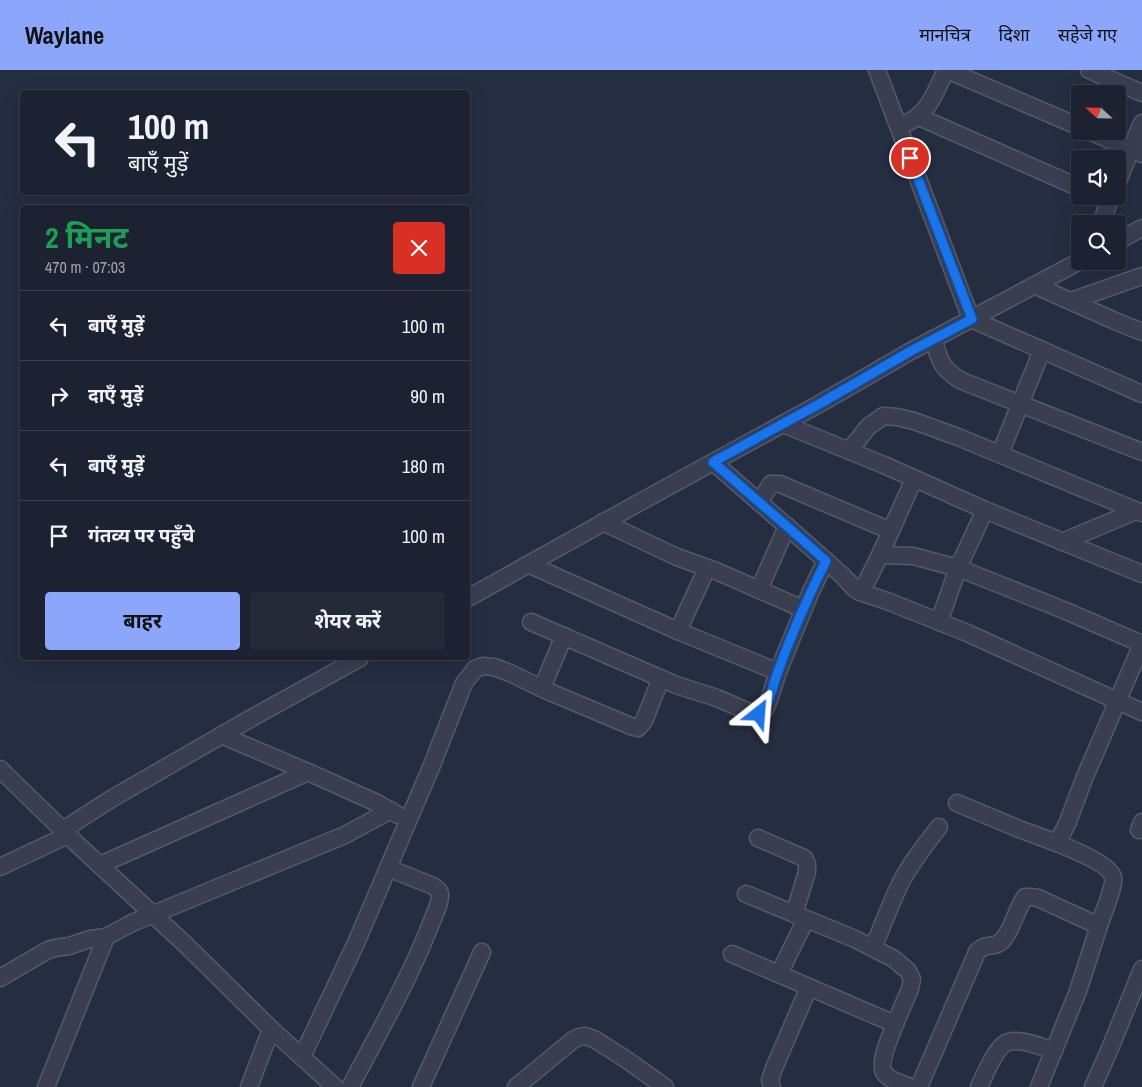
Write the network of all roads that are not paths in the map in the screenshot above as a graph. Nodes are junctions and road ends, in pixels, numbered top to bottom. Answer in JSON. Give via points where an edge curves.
{"nodes":[{"id":1,"x":877,"y":70,"type":"edge"},
{"id":2,"x":946,"y":70,"type":"edge"},
{"id":3,"x":1089,"y":70,"type":"edge"},
{"id":4,"x":1142,"y":93,"type":"edge"},
{"id":5,"x":919,"y":117,"type":"junction"},
{"id":6,"x":1142,"y":122,"type":"edge"},
{"id":7,"x":1071,"y":123,"type":"edge"},
{"id":8,"x":899,"y":127,"type":"junction"},
{"id":9,"x":1110,"y":140,"type":"edge"},
{"id":10,"x":1136,"y":151,"type":"edge"},
{"id":11,"x":1126,"y":168,"type":"edge"},
{"id":12,"x":1071,"y":184,"type":"edge"},
{"id":13,"x":1142,"y":228,"type":"edge"},
{"id":14,"x":1126,"y":237,"type":"edge"},
{"id":15,"x":1071,"y":266,"type":"edge"},
{"id":16,"x":1142,"y":276,"type":"edge"},
{"id":17,"x":1034,"y":285,"type":"junction"},
{"id":18,"x":1071,"y":301,"type":"junction"},
{"id":19,"x":972,"y":319,"type":"junction"},
{"id":20,"x":1142,"y":332,"type":"edge"},
{"id":21,"x":933,"y":339,"type":"junction"},
{"id":22,"x":1042,"y":350,"type":"junction"},
{"id":23,"x":1142,"y":394,"type":"edge"},
{"id":24,"x":1020,"y":404,"type":"junction"},
{"id":25,"x":783,"y":424,"type":"junction"},
{"id":26,"x":849,"y":451,"type":"junction"},
{"id":27,"x":1142,"y":452,"type":"edge"},
{"id":28,"x":1000,"y":454,"type":"junction"},
{"id":29,"x":713,"y":462,"type":"junction"},
{"id":30,"x":914,"y":479,"type":"junction"},
{"id":31,"x":759,"y":502,"type":"junction"},
{"id":32,"x":985,"y":510,"type":"junction"},
{"id":33,"x":1139,"y":512,"type":"edge"},
{"id":34,"x":603,"y":522,"type":"junction"},
{"id":35,"x":787,"y":526,"type":"junction"},
{"id":36,"x":891,"y":531,"type":"junction"},
{"id":37,"x":1062,"y":542,"type":"junction"},
{"id":38,"x":880,"y":555,"type":"junction"},
{"id":39,"x":826,"y":561,"type":"junction"},
{"id":40,"x":528,"y":564,"type":"junction"},
{"id":41,"x":707,"y":568,"type":"junction"},
{"id":42,"x":958,"y":568,"type":"junction"},
{"id":43,"x":1142,"y":574,"type":"edge"},
{"id":44,"x":759,"y":590,"type":"junction"},
{"id":45,"x":860,"y":592,"type":"junction"},
{"id":46,"x":470,"y":597,"type":"edge"},
{"id":47,"x":804,"y":609,"type":"junction"},
{"id":48,"x":531,"y":622,"type":"dead end"},
{"id":49,"x":939,"y":622,"type":"junction"},
{"id":50,"x":678,"y":631,"type":"junction"},
{"id":51,"x":564,"y":636,"type":"junction"},
{"id":52,"x":1142,"y":644,"type":"edge"},
{"id":53,"x":356,"y":660,"type":"edge"},
{"id":54,"x":778,"y":672,"type":"junction"},
{"id":55,"x":661,"y":678,"type":"junction"},
{"id":56,"x":542,"y":688,"type":"junction"},
{"id":57,"x":1118,"y":702,"type":"junction"},
{"id":58,"x":1142,"y":712,"type":"edge"},
{"id":59,"x":221,"y":735,"type":"junction"},
{"id":60,"x":0,"y":769,"type":"edge"},
{"id":61,"x":308,"y":772,"type":"junction"},
{"id":62,"x":957,"y":803,"type":"dead end"},
{"id":63,"x":391,"y":810,"type":"junction"},
{"id":64,"x":408,"y":820,"type":"junction"},
{"id":65,"x":939,"y":827,"type":"dead end"},
{"id":66,"x":60,"y":828,"type":"junction"},
{"id":67,"x":758,"y":838,"type":"dead end"},
{"id":68,"x":1057,"y":843,"type":"junction"},
{"id":69,"x":100,"y":865,"type":"junction"},
{"id":70,"x":0,"y":867,"type":"edge"},
{"id":71,"x":388,"y":868,"type":"junction"},
{"id":72,"x":746,"y":894,"type":"dead end"},
{"id":73,"x":152,"y":914,"type":"junction"},
{"id":74,"x":800,"y":916,"type":"junction"},
{"id":75,"x":1099,"y":926,"type":"junction"},
{"id":76,"x":106,"y":937,"type":"junction"},
{"id":77,"x":873,"y":948,"type":"junction"},
{"id":78,"x":482,"y":952,"type":"dead end"},
{"id":79,"x":732,"y":954,"type":"dead end"},
{"id":80,"x":1142,"y":969,"type":"edge"},
{"id":81,"x":779,"y":974,"type":"junction"},
{"id":82,"x":0,"y":978,"type":"edge"},
{"id":83,"x":809,"y":987,"type":"junction"},
{"id":84,"x":895,"y":1024,"type":"junction"},
{"id":85,"x":271,"y":1030,"type":"junction"},
{"id":86,"x":1054,"y":1051,"type":"junction"},
{"id":87,"x":302,"y":1057,"type":"junction"},
{"id":88,"x":317,"y":1080,"type":"edge"},
{"id":89,"x":644,"y":1081,"type":"edge"},
{"id":90,"x":46,"y":1087,"type":"edge"},
{"id":91,"x":249,"y":1087,"type":"edge"},
{"id":92,"x":335,"y":1087,"type":"edge"},
{"id":93,"x":350,"y":1087,"type":"edge"},
{"id":94,"x":421,"y":1087,"type":"edge"},
{"id":95,"x":516,"y":1087,"type":"edge"},
{"id":96,"x":665,"y":1087,"type":"edge"},
{"id":97,"x":772,"y":1087,"type":"edge"},
{"id":98,"x":910,"y":1087,"type":"edge"},
{"id":99,"x":919,"y":1087,"type":"edge"},
{"id":100,"x":979,"y":1087,"type":"edge"},
{"id":101,"x":1039,"y":1087,"type":"edge"},
{"id":102,"x":1093,"y":1087,"type":"edge"}],
"edges":[{"from":1,"to":8,"type":"street"},
{"from":2,"to":5,"type":"street"},
{"from":2,"to":7,"type":"street"},
{"from":3,"to":4,"type":"street"},
{"from":5,"to":8,"type":"street"},
{"from":5,"to":12,"type":"street"},
{"from":6,"to":10,"type":"street"},
{"from":8,"to":19,"type":"street"},
{"from":9,"to":10,"type":"street"},
{"from":10,"to":11,"type":"street"},
{"from":13,"to":14,"type":"street"},
{"from":15,"to":17,"type":"street"},
{"from":16,"to":18,"type":"street"},
{"from":17,"to":18,"type":"street"},
{"from":17,"to":19,"type":"street"},
{"from":18,"to":20,"type":"street"},
{"from":19,"to":21,"type":"street"},
{"from":19,"to":22,"type":"street"},
{"from":21,"to":24,"type":"street","via":[[941,364],[951,374]]},
{"from":21,"to":25,"type":"street"},
{"from":22,"to":23,"type":"street"},
{"from":22,"to":24,"type":"street"},
{"from":24,"to":27,"type":"street"},
{"from":24,"to":28,"type":"street"},
{"from":25,"to":26,"type":"street"},
{"from":25,"to":29,"type":"street"},
{"from":26,"to":28,"type":"street","via":[[868,427],[883,416],[914,421]]},
{"from":26,"to":30,"type":"street"},
{"from":28,"to":33,"type":"street"},
{"from":29,"to":31,"type":"street"},
{"from":29,"to":34,"type":"street"},
{"from":30,"to":32,"type":"street"},
{"from":30,"to":36,"type":"street"},
{"from":31,"to":35,"type":"street"},
{"from":31,"to":36,"type":"street","via":[[771,484],[780,484]]},
{"from":32,"to":37,"type":"street"},
{"from":32,"to":42,"type":"street"},
{"from":33,"to":37,"type":"street"},
{"from":34,"to":40,"type":"street"},
{"from":34,"to":41,"type":"street"},
{"from":35,"to":39,"type":"street"},
{"from":35,"to":44,"type":"street"},
{"from":36,"to":38,"type":"street"},
{"from":37,"to":43,"type":"street"},
{"from":38,"to":42,"type":"street","via":[[913,556]]},
{"from":38,"to":45,"type":"street"},
{"from":39,"to":45,"type":"street"},
{"from":39,"to":47,"type":"street"},
{"from":40,"to":46,"type":"street"},
{"from":40,"to":50,"type":"street"},
{"from":41,"to":44,"type":"street"},
{"from":41,"to":50,"type":"street"},
{"from":42,"to":49,"type":"street"},
{"from":42,"to":52,"type":"street"},
{"from":44,"to":47,"type":"street"},
{"from":45,"to":49,"type":"street"},
{"from":47,"to":54,"type":"street"},
{"from":48,"to":51,"type":"street"},
{"from":49,"to":57,"type":"street"},
{"from":50,"to":54,"type":"street"},
{"from":51,"to":55,"type":"street"},
{"from":51,"to":56,"type":"street"},
{"from":52,"to":57,"type":"street"},
{"from":53,"to":59,"type":"street"},
{"from":54,"to":55,"type":"street","via":[[767,704],[759,714]]},
{"from":55,"to":56,"type":"street","via":[[644,721],[638,728]]},
{"from":56,"to":64,"type":"street","via":[[494,667],[475,669],[464,683]]},
{"from":57,"to":58,"type":"street"},
{"from":57,"to":68,"type":"street"},
{"from":59,"to":61,"type":"street"},
{"from":59,"to":66,"type":"street"},
{"from":60,"to":66,"type":"street"},
{"from":61,"to":63,"type":"street"},
{"from":61,"to":69,"type":"street"},
{"from":62,"to":68,"type":"street"},
{"from":63,"to":64,"type":"street"},
{"from":63,"to":73,"type":"street","via":[[345,835]]},
{"from":64,"to":71,"type":"street"},
{"from":65,"to":77,"type":"street","via":[[900,883]]},
{"from":66,"to":69,"type":"street"},
{"from":66,"to":70,"type":"street"},
{"from":67,"to":74,"type":"street","via":[[804,858],[807,872]]},
{"from":68,"to":75,"type":"street","via":[[1102,864],[1113,877]]},
{"from":69,"to":73,"type":"street"},
{"from":71,"to":87,"type":"street"},
{"from":71,"to":93,"type":"street","via":[[433,886],[440,895],[419,952]]},
{"from":72,"to":74,"type":"street"},
{"from":73,"to":76,"type":"street"},
{"from":73,"to":85,"type":"street"},
{"from":74,"to":77,"type":"street"},
{"from":74,"to":81,"type":"street"},
{"from":75,"to":86,"type":"street"},
{"from":75,"to":99,"type":"street","via":[[1038,898],[1025,897],[1000,944],[985,946],[977,952]]},
{"from":76,"to":82,"type":"street","via":[[48,950]]},
{"from":76,"to":90,"type":"street"},
{"from":77,"to":84,"type":"street","via":[[894,959],[912,979]]},
{"from":78,"to":94,"type":"street"},
{"from":79,"to":81,"type":"street"},
{"from":80,"to":102,"type":"street"},
{"from":81,"to":83,"type":"street"},
{"from":83,"to":84,"type":"street"},
{"from":83,"to":97,"type":"street","via":[[774,1068],[770,1080]]},
{"from":84,"to":98,"type":"street","via":[[883,1059],[883,1073]]},
{"from":85,"to":87,"type":"street"},
{"from":85,"to":91,"type":"street"},
{"from":86,"to":100,"type":"street","via":[[1021,1042],[1006,1042]]},
{"from":86,"to":101,"type":"street"},
{"from":87,"to":88,"type":"street"},
{"from":88,"to":92,"type":"street"},
{"from":89,"to":95,"type":"street","via":[[624,1058],[585,1036],[574,1040]]},
{"from":89,"to":96,"type":"street"}]}
